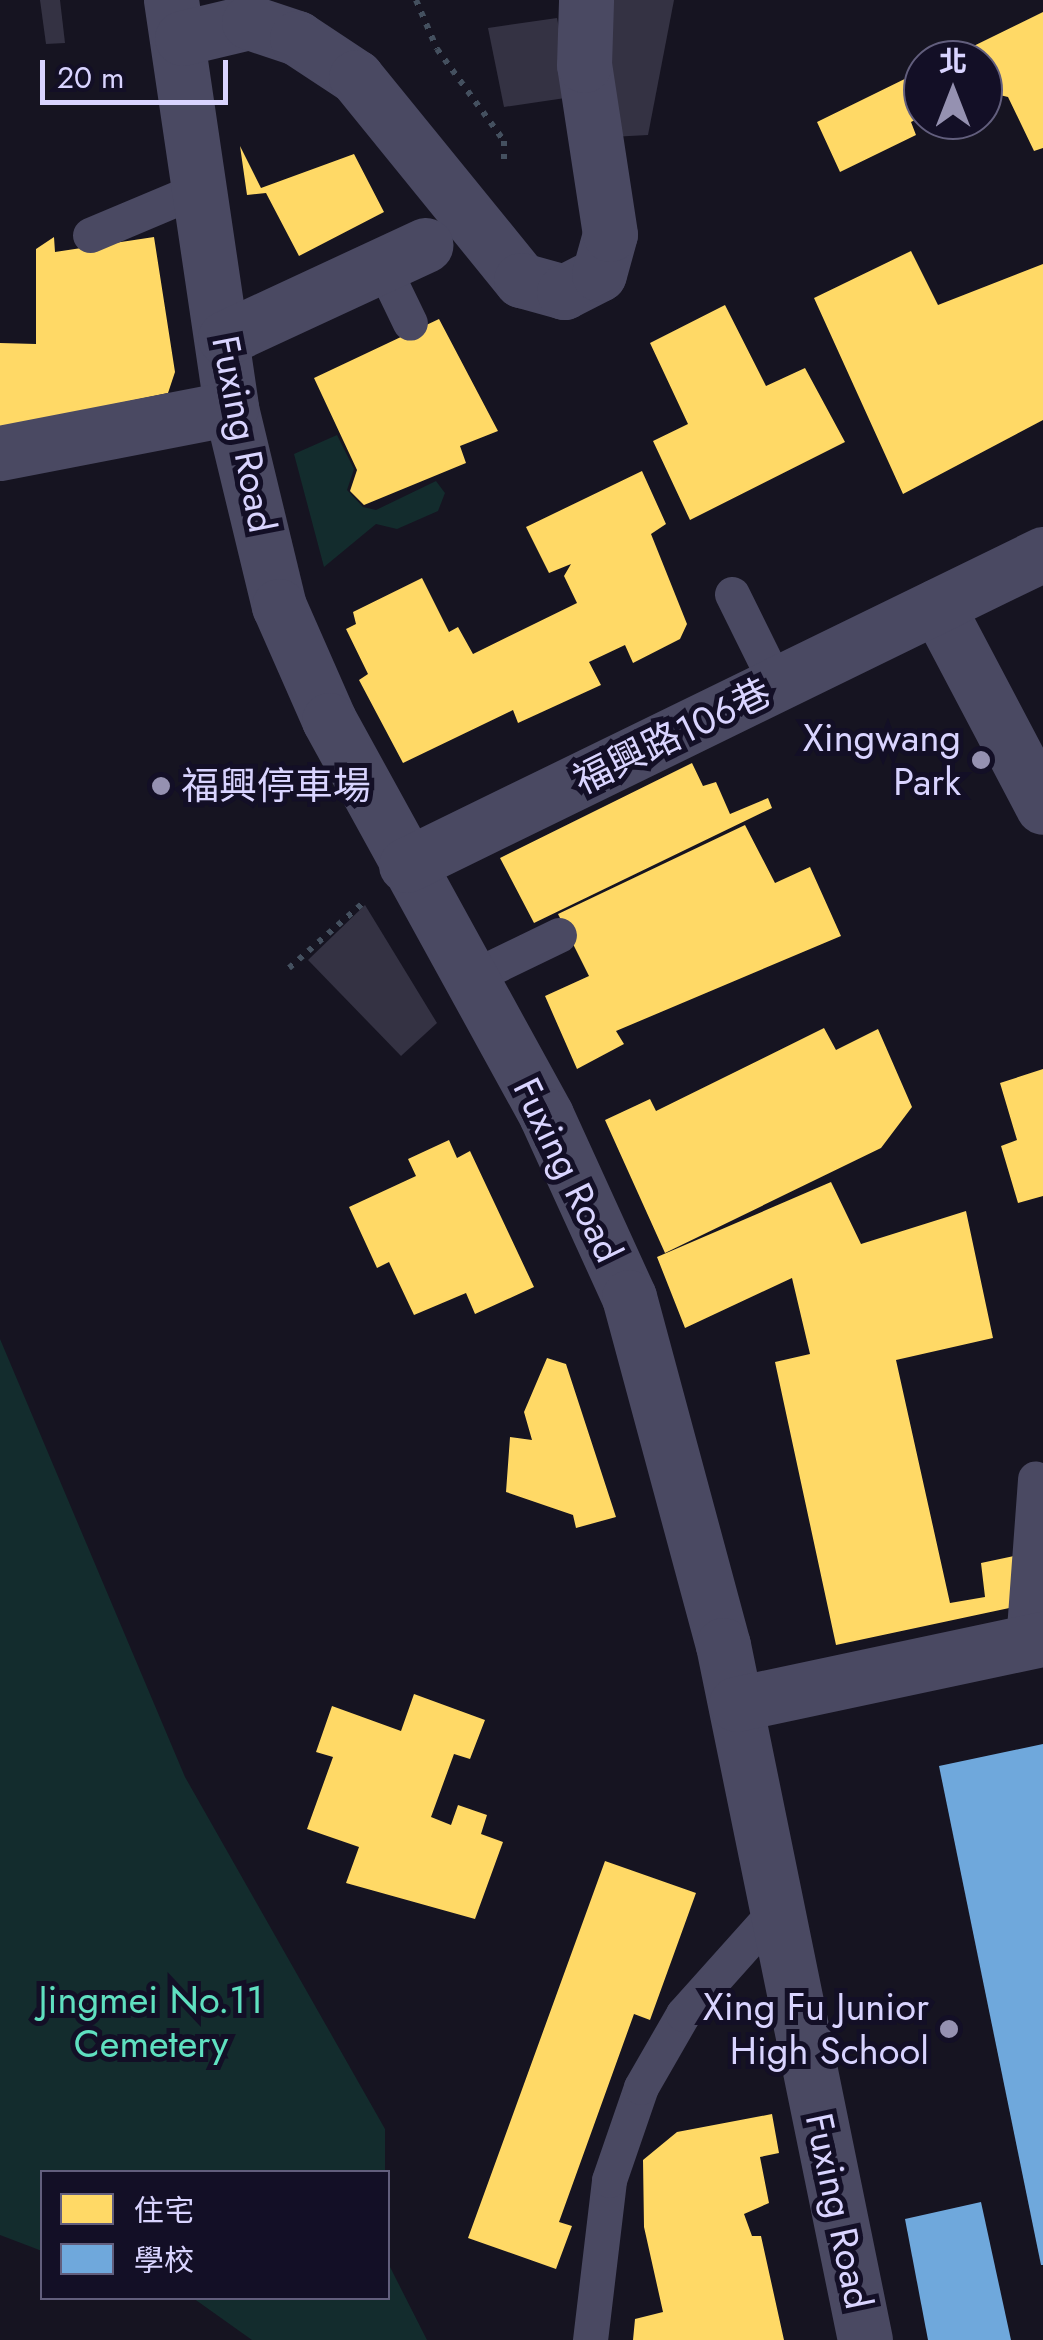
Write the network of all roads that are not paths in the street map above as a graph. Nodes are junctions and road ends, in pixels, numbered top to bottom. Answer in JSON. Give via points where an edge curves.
{"nodes":[{"id":1,"x":586,"y":0,"type":"edge"},
{"id":2,"x":176,"y":19,"type":"edge"},
{"id":3,"x":204,"y":187,"type":"junction"},
{"id":4,"x":90,"y":235,"type":"dead end"},
{"id":5,"x":404,"y":255,"type":"joint"},
{"id":6,"x":410,"y":323,"type":"dead end"},
{"id":7,"x":226,"y":338,"type":"junction"},
{"id":8,"x":231,"y":408,"type":"junction"},
{"id":9,"x":0,"y":454,"type":"edge"},
{"id":10,"x":1043,"y":554,"type":"edge"},
{"id":11,"x":732,"y":594,"type":"dead end"},
{"id":12,"x":937,"y":606,"type":"junction"},
{"id":13,"x":777,"y":685,"type":"junction"},
{"id":14,"x":1043,"y":807,"type":"edge"},
{"id":15,"x":406,"y":865,"type":"junction"},
{"id":16,"x":559,"y":935,"type":"dead end"},
{"id":17,"x":468,"y":979,"type":"junction"},
{"id":18,"x":1035,"y":1478,"type":"dead end"},
{"id":19,"x":1033,"y":1641,"type":"edge"},
{"id":20,"x":736,"y":1704,"type":"junction"},
{"id":21,"x":777,"y":1908,"type":"junction"},
{"id":22,"x":590,"y":2340,"type":"edge"},
{"id":23,"x":866,"y":2340,"type":"edge"}],
"edges":[{"from":1,"to":2,"type":"street","name":"Fuxing Road","via":[[584,65],[610,234],[599,274],[564,292],[521,280],[356,77],[297,38],[249,22]]},
{"from":2,"to":3,"type":"street","name":"Fuxing Road"},
{"from":3,"to":4,"type":"lane"},
{"from":3,"to":7,"type":"street","name":"Fuxing Road"},
{"from":5,"to":6,"type":"lane"},
{"from":5,"to":7,"type":"street"},
{"from":7,"to":8,"type":"street","name":"Fuxing Road"},
{"from":8,"to":9,"type":"street"},
{"from":8,"to":15,"type":"street","name":"Fuxing Road","via":[[279,606]]},
{"from":10,"to":12,"type":"street","name":"福興路106巷"},
{"from":11,"to":13,"type":"lane"},
{"from":12,"to":13,"type":"street","name":"福興路106巷"},
{"from":12,"to":14,"type":"street"},
{"from":13,"to":15,"type":"street","name":"福興路106巷"},
{"from":15,"to":17,"type":"street","name":"Fuxing Road"},
{"from":16,"to":17,"type":"lane"},
{"from":17,"to":20,"type":"street","name":"Fuxing Road","via":[[546,1115],[629,1297]]},
{"from":18,"to":19,"type":"lane"},
{"from":19,"to":20,"type":"street"},
{"from":20,"to":21,"type":"street","name":"Fuxing Road"},
{"from":21,"to":22,"type":"lane","via":[[683,2014],[641,2087],[609,2180]]},
{"from":21,"to":23,"type":"street","name":"Fuxing Road"}]}
